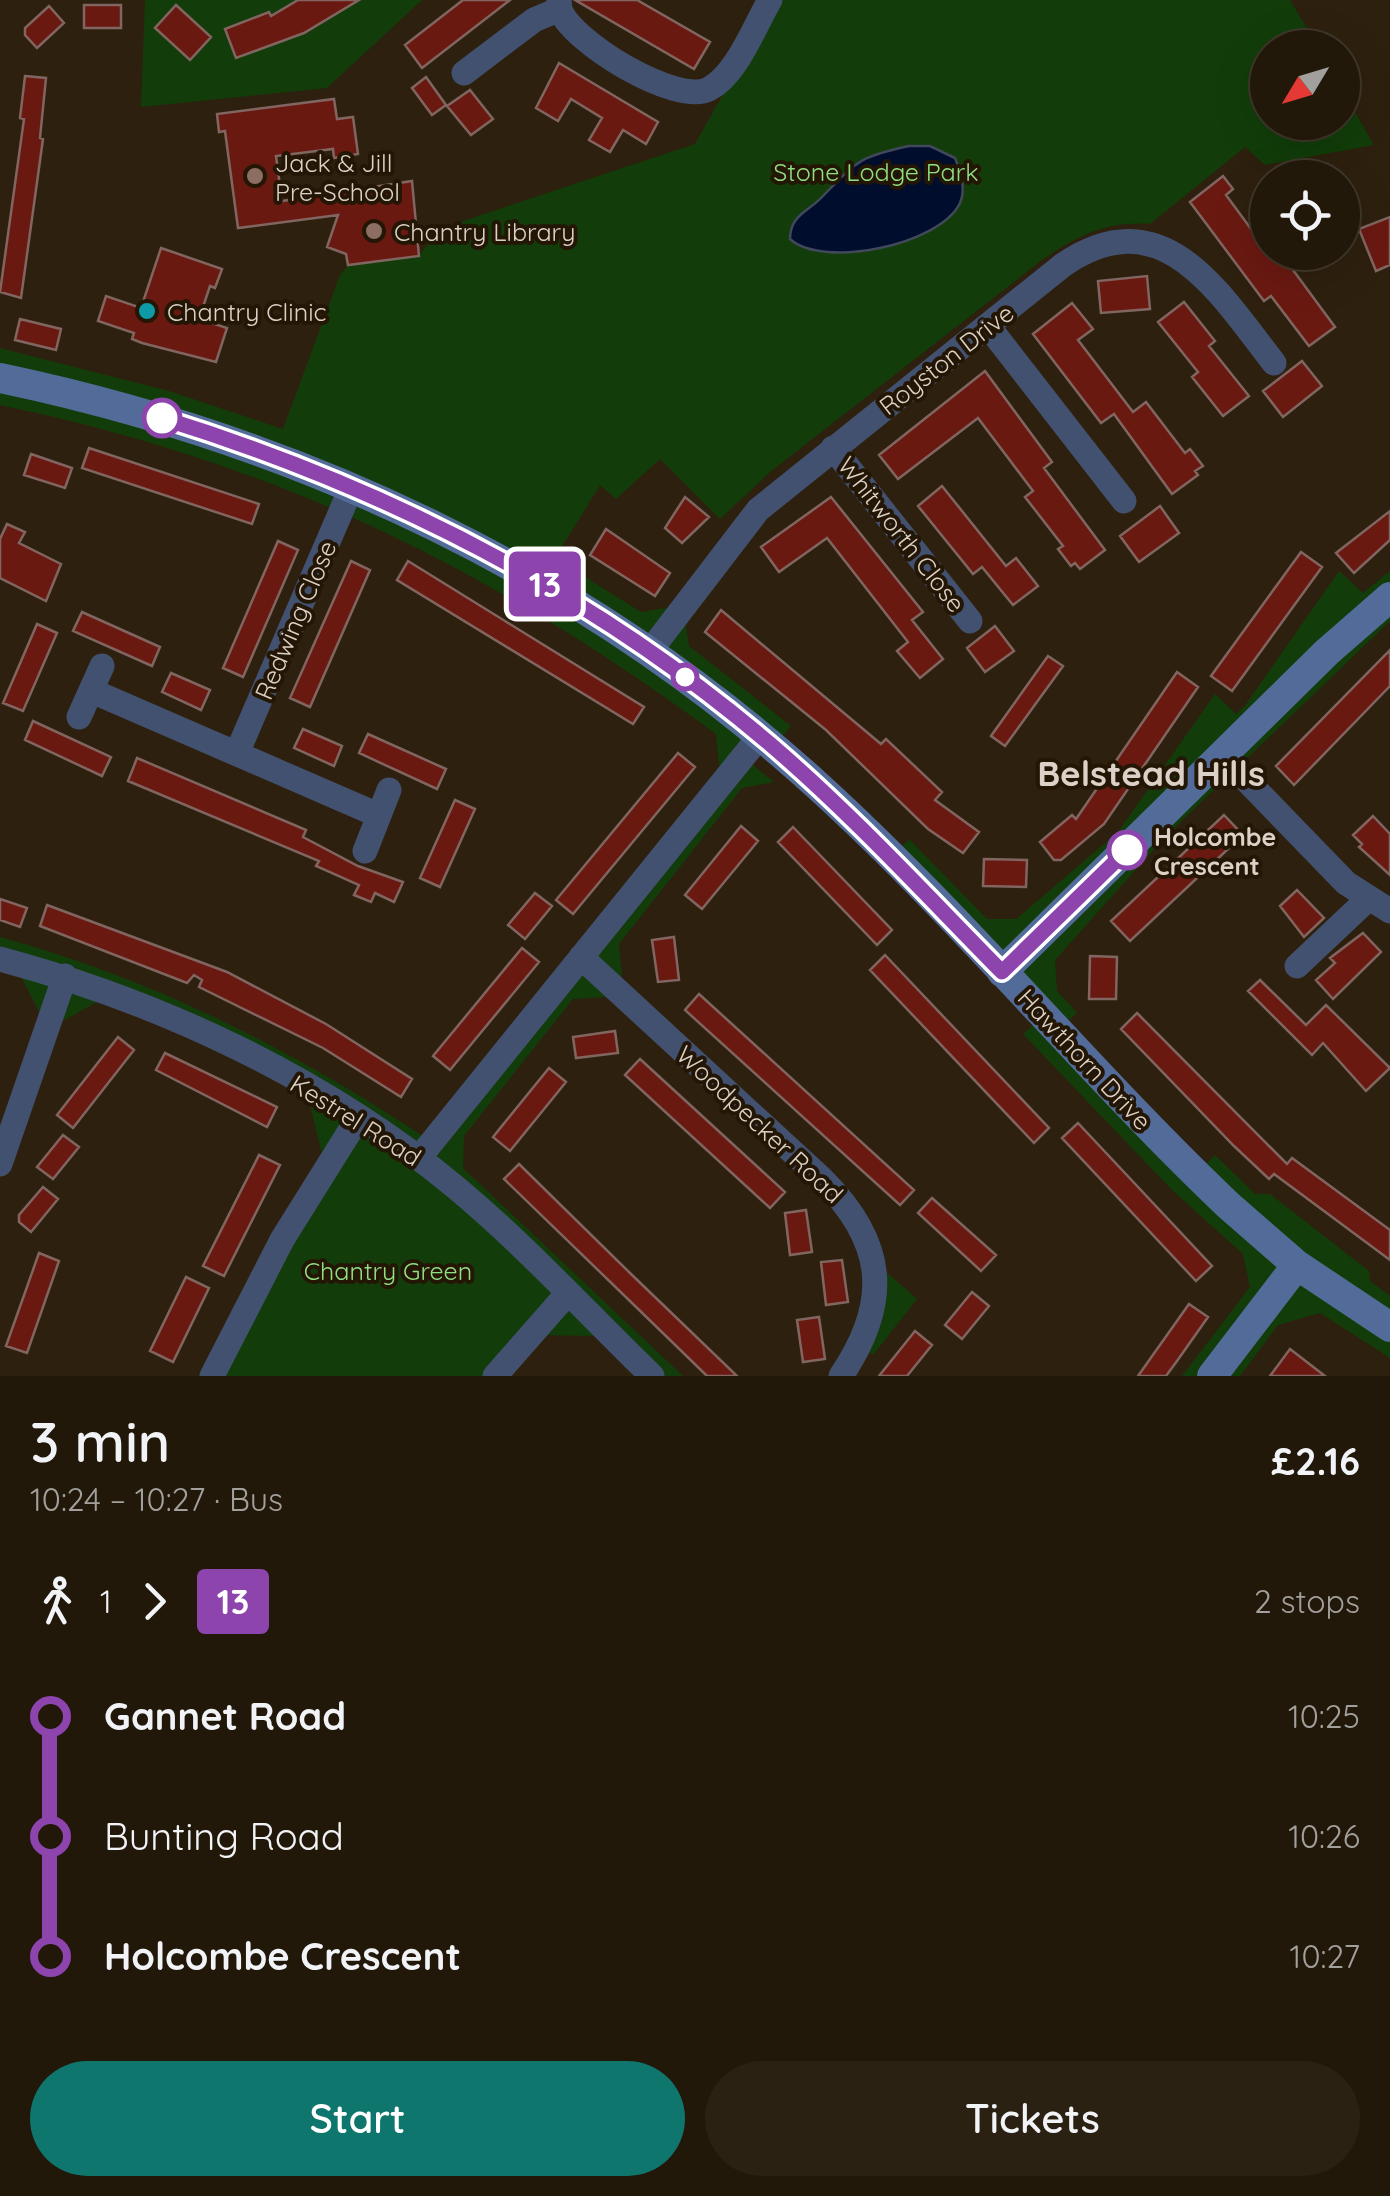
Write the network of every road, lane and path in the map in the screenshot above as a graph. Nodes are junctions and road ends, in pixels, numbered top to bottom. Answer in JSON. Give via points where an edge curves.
{"nodes":[{"id":1,"x":770,"y":0,"type":"edge"},
{"id":2,"x":560,"y":4,"type":"edge"},
{"id":3,"x":464,"y":72,"type":"dead end"},
{"id":4,"x":988,"y":326,"type":"junction"},
{"id":5,"x":1274,"y":363,"type":"dead end"},
{"id":6,"x":0,"y":378,"type":"edge"},
{"id":7,"x":833,"y":448,"type":"junction"},
{"id":8,"x":352,"y":486,"type":"junction"},
{"id":9,"x":1124,"y":501,"type":"dead end"},
{"id":10,"x":1390,"y":597,"type":"edge"},
{"id":11,"x":970,"y":621,"type":"dead end"},
{"id":12,"x":650,"y":651,"type":"junction"},
{"id":13,"x":102,"y":666,"type":"dead end"},
{"id":14,"x":92,"y":690,"type":"junction"},
{"id":15,"x":80,"y":717,"type":"dead end"},
{"id":16,"x":760,"y":736,"type":"junction"},
{"id":17,"x":237,"y":752,"type":"junction"},
{"id":18,"x":1222,"y":756,"type":"junction"},
{"id":19,"x":389,"y":790,"type":"dead end"},
{"id":20,"x":378,"y":815,"type":"junction"},
{"id":21,"x":364,"y":851,"type":"dead end"},
{"id":22,"x":1378,"y":906,"type":"edge"},
{"id":23,"x":581,"y":957,"type":"junction"},
{"id":24,"x":0,"y":959,"type":"edge"},
{"id":25,"x":1297,"y":966,"type":"dead end"},
{"id":26,"x":1002,"y":972,"type":"junction"},
{"id":27,"x":65,"y":976,"type":"junction"},
{"id":28,"x":358,"y":1118,"type":"junction"},
{"id":29,"x":419,"y":1158,"type":"junction"},
{"id":30,"x":0,"y":1164,"type":"edge"},
{"id":31,"x":1297,"y":1265,"type":"junction"},
{"id":32,"x":567,"y":1294,"type":"junction"},
{"id":33,"x":1390,"y":1327,"type":"edge"},
{"id":34,"x":212,"y":1376,"type":"edge"},
{"id":35,"x":495,"y":1376,"type":"edge"},
{"id":36,"x":652,"y":1376,"type":"edge"},
{"id":37,"x":842,"y":1376,"type":"edge"},
{"id":38,"x":1212,"y":1376,"type":"edge"}],
"edges":[{"from":1,"to":2,"type":"street","via":[[724,77],[689,94],[587,43],[568,26]]},
{"from":2,"to":3,"type":"street"},
{"from":4,"to":5,"type":"street","name":"Royston Drive","via":[[1084,251],[1134,241],[1197,267]]},
{"from":4,"to":7,"type":"street","name":"Royston Drive"},
{"from":4,"to":9,"type":"street"},
{"from":6,"to":8,"type":"street","name":"Hawthorn Drive","via":[[160,417]]},
{"from":7,"to":11,"type":"street","name":"Whitworth Close"},
{"from":7,"to":12,"type":"street","name":"Royston Drive","via":[[742,527]]},
{"from":8,"to":12,"type":"street","name":"Hawthorn Drive","via":[[496,556]]},
{"from":8,"to":17,"type":"street","name":"Redwing Close"},
{"from":10,"to":18,"type":"street"},
{"from":12,"to":16,"type":"street","name":"Hawthorn Drive"},
{"from":13,"to":14,"type":"street"},
{"from":14,"to":15,"type":"street"},
{"from":14,"to":17,"type":"street"},
{"from":16,"to":23,"type":"street"},
{"from":16,"to":26,"type":"street","name":"Hawthorn Drive","via":[[866,832]]},
{"from":17,"to":20,"type":"street"},
{"from":18,"to":22,"type":"street"},
{"from":18,"to":26,"type":"street"},
{"from":19,"to":20,"type":"street"},
{"from":20,"to":21,"type":"street"},
{"from":22,"to":25,"type":"street"},
{"from":23,"to":29,"type":"street"},
{"from":23,"to":37,"type":"street","name":"Woodpecker Road","via":[[857,1218],[876,1284],[870,1322]]},
{"from":24,"to":27,"type":"street","name":"Kestrel Road"},
{"from":26,"to":31,"type":"street","name":"Hawthorn Drive","via":[[1195,1174]]},
{"from":27,"to":28,"type":"street","name":"Kestrel Road","via":[[210,1036]]},
{"from":27,"to":30,"type":"street"},
{"from":28,"to":29,"type":"street","name":"Kestrel Road"},
{"from":28,"to":34,"type":"street","via":[[283,1238]]},
{"from":29,"to":32,"type":"street","name":"Kestrel Road"},
{"from":31,"to":33,"type":"street","name":"Hawthorn Drive"},
{"from":31,"to":38,"type":"street"},
{"from":32,"to":35,"type":"street"},
{"from":32,"to":36,"type":"street","name":"Kestrel Road"}]}
